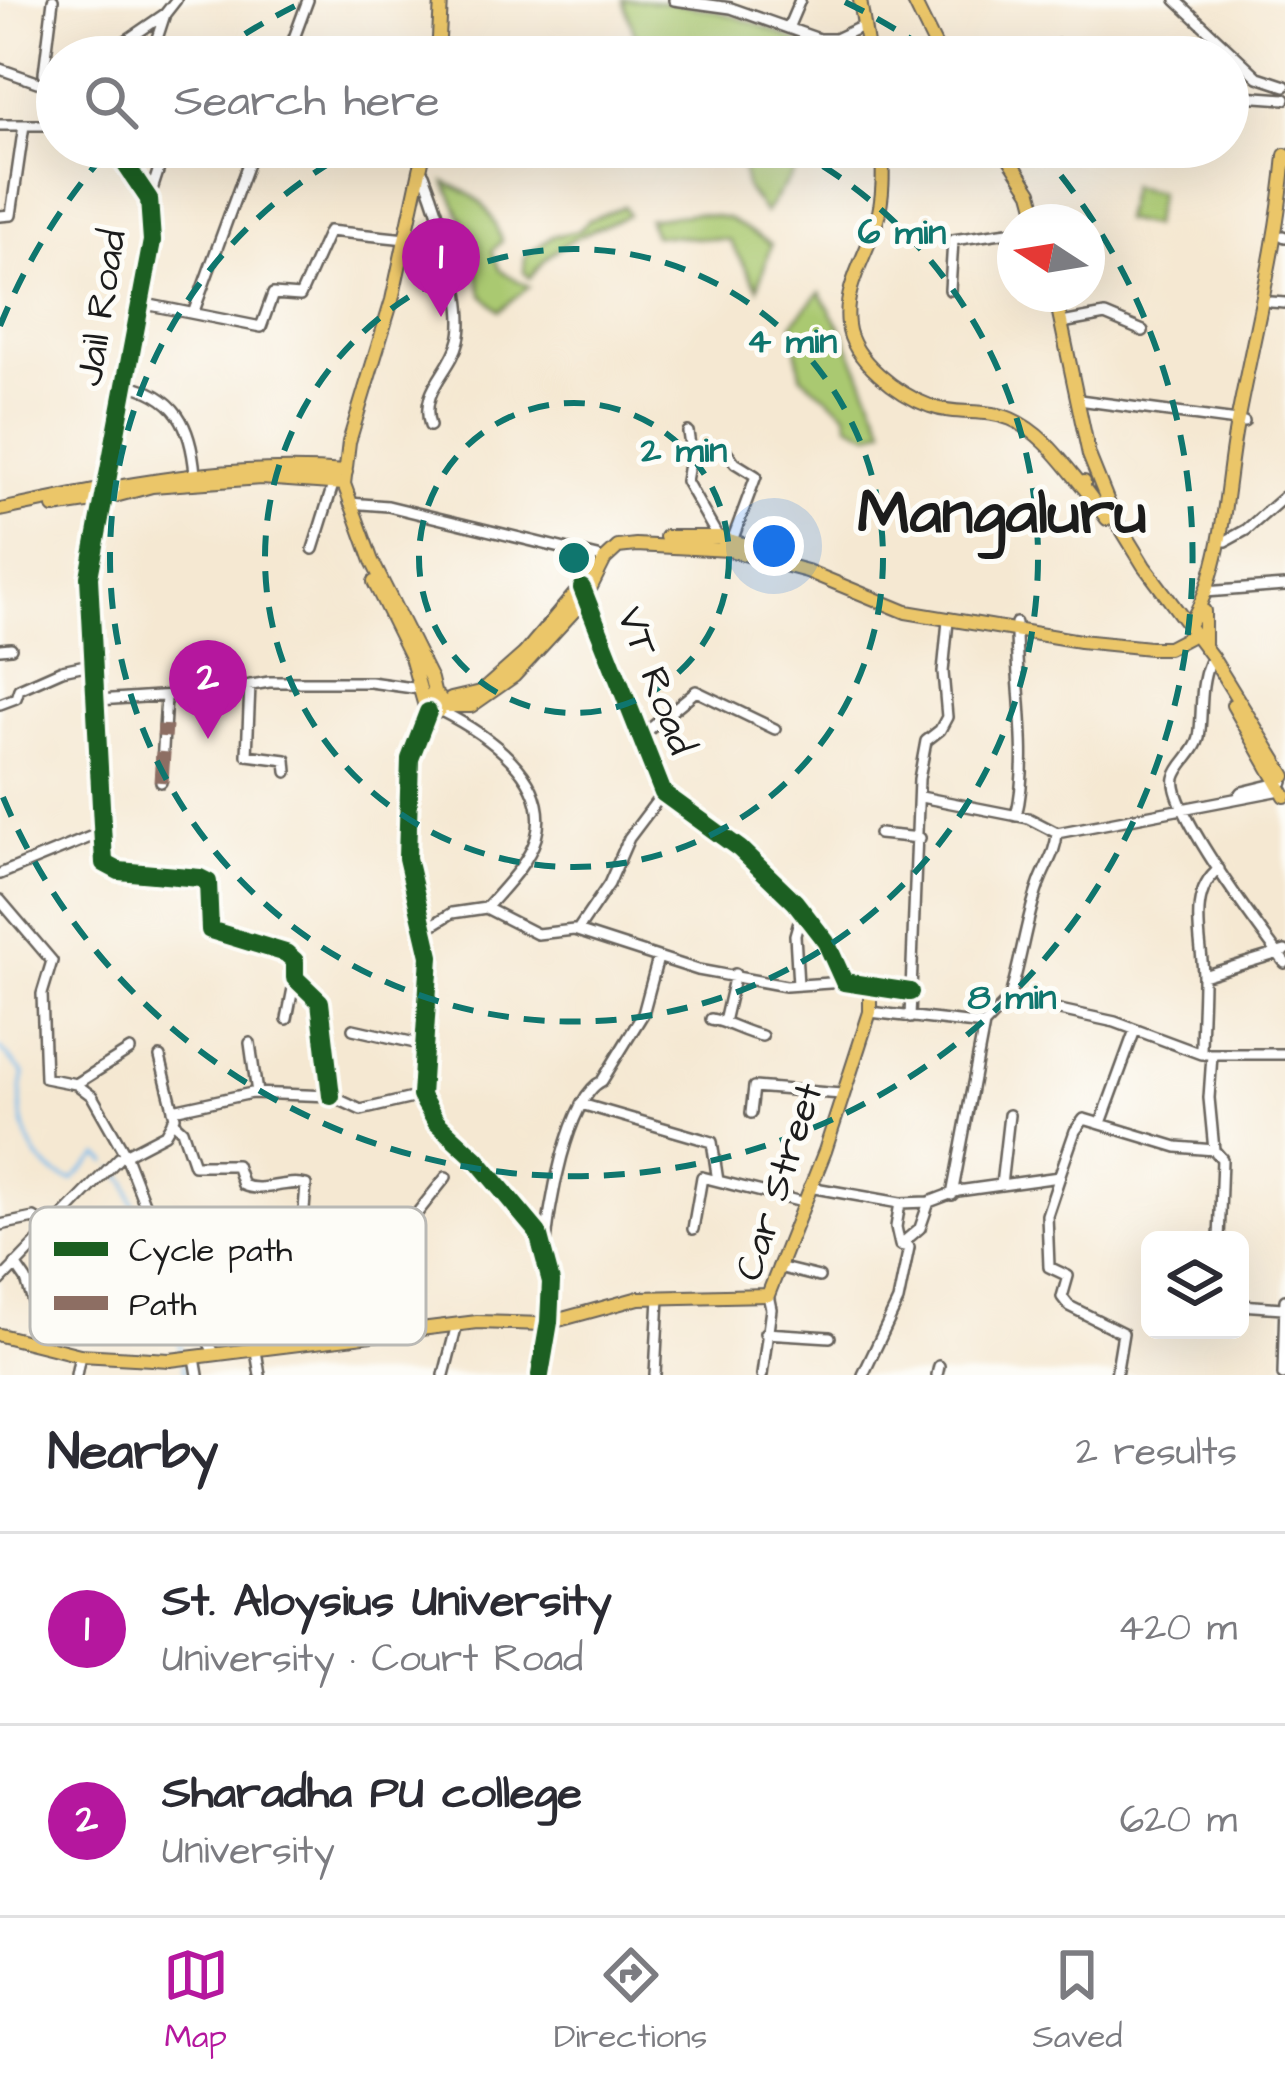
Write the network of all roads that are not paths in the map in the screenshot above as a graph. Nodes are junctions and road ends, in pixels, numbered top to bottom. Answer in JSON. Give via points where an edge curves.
{"nodes":[{"id":1,"x":53,"y":0,"type":"edge"},
{"id":2,"x":176,"y":0,"type":"edge"},
{"id":3,"x":308,"y":0,"type":"edge"},
{"id":4,"x":442,"y":0,"type":"edge"},
{"id":5,"x":674,"y":0,"type":"edge"},
{"id":6,"x":800,"y":0,"type":"edge"},
{"id":7,"x":860,"y":0,"type":"edge"},
{"id":8,"x":913,"y":0,"type":"edge"},
{"id":9,"x":1176,"y":0,"type":"edge"},
{"id":10,"x":692,"y":1,"type":"edge"},
{"id":11,"x":721,"y":3,"type":"edge"},
{"id":12,"x":165,"y":14,"type":"junction"},
{"id":13,"x":865,"y":25,"type":"junction"},
{"id":14,"x":788,"y":28,"type":"junction"},
{"id":15,"x":49,"y":36,"type":"edge"},
{"id":16,"x":133,"y":36,"type":"edge"},
{"id":17,"x":158,"y":36,"type":"edge"},
{"id":18,"x":295,"y":36,"type":"edge"},
{"id":19,"x":439,"y":36,"type":"edge"},
{"id":20,"x":816,"y":36,"type":"edge"},
{"id":21,"x":839,"y":36,"type":"edge"},
{"id":22,"x":866,"y":36,"type":"edge"},
{"id":23,"x":931,"y":36,"type":"edge"},
{"id":24,"x":1214,"y":36,"type":"edge"},
{"id":25,"x":0,"y":69,"type":"edge"},
{"id":26,"x":1249,"y":69,"type":"edge"},
{"id":27,"x":36,"y":73,"type":"edge"},
{"id":28,"x":15,"y":74,"type":"junction"},
{"id":29,"x":36,"y":82,"type":"edge"},
{"id":30,"x":1285,"y":86,"type":"edge"},
{"id":31,"x":1249,"y":96,"type":"edge"},
{"id":32,"x":1285,"y":99,"type":"edge"},
{"id":33,"x":0,"y":124,"type":"edge"},
{"id":34,"x":24,"y":125,"type":"junction"},
{"id":35,"x":36,"y":125,"type":"edge"},
{"id":36,"x":1285,"y":155,"type":"edge"},
{"id":37,"x":131,"y":168,"type":"edge"},
{"id":38,"x":159,"y":168,"type":"edge"},
{"id":39,"x":246,"y":168,"type":"edge"},
{"id":40,"x":423,"y":168,"type":"joint"},
{"id":41,"x":881,"y":168,"type":"edge"},
{"id":42,"x":1016,"y":168,"type":"edge"},
{"id":43,"x":149,"y":199,"type":"junction"},
{"id":44,"x":1034,"y":204,"type":"edge"},
{"id":45,"x":0,"y":217,"type":"edge"},
{"id":46,"x":1285,"y":217,"type":"edge"},
{"id":47,"x":997,"y":234,"type":"edge"},
{"id":48,"x":1284,"y":236,"type":"edge"},
{"id":49,"x":406,"y":239,"type":"junction"},
{"id":50,"x":950,"y":290,"type":"dead end"},
{"id":51,"x":140,"y":303,"type":"junction"},
{"id":52,"x":1278,"y":303,"type":"edge"},
{"id":53,"x":194,"y":311,"type":"junction"},
{"id":54,"x":1059,"y":312,"type":"edge"},
{"id":55,"x":1062,"y":323,"type":"junction"},
{"id":56,"x":1143,"y":331,"type":"dead end"},
{"id":57,"x":125,"y":384,"type":"junction"},
{"id":58,"x":1079,"y":400,"type":"junction"},
{"id":59,"x":1241,"y":421,"type":"junction"},
{"id":60,"x":430,"y":426,"type":"dead end"},
{"id":61,"x":688,"y":432,"type":"dead end"},
{"id":62,"x":691,"y":453,"type":"junction"},
{"id":63,"x":1089,"y":455,"type":"junction"},
{"id":64,"x":195,"y":474,"type":"junction"},
{"id":65,"x":1074,"y":476,"type":"junction"},
{"id":66,"x":338,"y":489,"type":"junction"},
{"id":67,"x":1092,"y":490,"type":"junction"},
{"id":68,"x":101,"y":495,"type":"junction"},
{"id":69,"x":1285,"y":496,"type":"edge"},
{"id":70,"x":1,"y":508,"type":"edge"},
{"id":71,"x":1222,"y":541,"type":"junction"},
{"id":72,"x":722,"y":542,"type":"junction"},
{"id":73,"x":313,"y":549,"type":"dead end"},
{"id":74,"x":600,"y":554,"type":"junction"},
{"id":75,"x":1285,"y":586,"type":"edge"},
{"id":76,"x":585,"y":592,"type":"junction"},
{"id":77,"x":1209,"y":592,"type":"junction"},
{"id":78,"x":1174,"y":603,"type":"junction"},
{"id":79,"x":1204,"y":611,"type":"junction"},
{"id":80,"x":948,"y":621,"type":"junction"},
{"id":81,"x":1016,"y":627,"type":"junction"},
{"id":82,"x":1190,"y":631,"type":"junction"},
{"id":83,"x":1204,"y":645,"type":"junction"},
{"id":84,"x":94,"y":663,"type":"junction"},
{"id":85,"x":1208,"y":663,"type":"junction"},
{"id":86,"x":250,"y":685,"type":"junction"},
{"id":87,"x":166,"y":697,"type":"junction"},
{"id":88,"x":98,"y":700,"type":"junction"},
{"id":89,"x":433,"y":700,"type":"junction"},
{"id":90,"x":0,"y":704,"type":"edge"},
{"id":91,"x":775,"y":729,"type":"dead end"},
{"id":92,"x":640,"y":737,"type":"junction"},
{"id":93,"x":287,"y":772,"type":"dead end"},
{"id":94,"x":161,"y":782,"type":"dead end"},
{"id":95,"x":1283,"y":786,"type":"edge"},
{"id":96,"x":663,"y":793,"type":"junction"},
{"id":97,"x":921,"y":797,"type":"junction"},
{"id":98,"x":1180,"y":807,"type":"junction"},
{"id":99,"x":1016,"y":816,"type":"junction"},
{"id":100,"x":100,"y":832,"type":"junction"},
{"id":101,"x":1057,"y":833,"type":"junction"},
{"id":102,"x":879,"y":834,"type":"dead end"},
{"id":103,"x":920,"y":838,"type":"junction"},
{"id":104,"x":1219,"y":869,"type":"junction"},
{"id":105,"x":0,"y":874,"type":"edge"},
{"id":106,"x":0,"y":900,"type":"edge"},
{"id":107,"x":486,"y":908,"type":"junction"},
{"id":108,"x":802,"y":910,"type":"junction"},
{"id":109,"x":423,"y":931,"type":"junction"},
{"id":110,"x":577,"y":931,"type":"junction"},
{"id":111,"x":1282,"y":956,"type":"edge"},
{"id":112,"x":658,"y":958,"type":"junction"},
{"id":113,"x":735,"y":974,"type":"junction"},
{"id":114,"x":1204,"y":976,"type":"junction"},
{"id":115,"x":295,"y":978,"type":"junction"},
{"id":116,"x":844,"y":982,"type":"junction"},
{"id":117,"x":798,"y":985,"type":"junction"},
{"id":118,"x":870,"y":987,"type":"junction"},
{"id":119,"x":910,"y":992,"type":"junction"},
{"id":120,"x":1009,"y":999,"type":"junction"},
{"id":121,"x":870,"y":1012,"type":"junction"},
{"id":122,"x":910,"y":1018,"type":"junction"},
{"id":123,"x":287,"y":1019,"type":"dead end"},
{"id":124,"x":711,"y":1019,"type":"dead end"},
{"id":125,"x":724,"y":1022,"type":"junction"},
{"id":126,"x":984,"y":1025,"type":"junction"},
{"id":127,"x":353,"y":1029,"type":"dead end"},
{"id":128,"x":1136,"y":1030,"type":"junction"},
{"id":129,"x":762,"y":1036,"type":"dead end"},
{"id":130,"x":250,"y":1043,"type":"dead end"},
{"id":131,"x":424,"y":1045,"type":"junction"},
{"id":132,"x":130,"y":1050,"type":"dead end"},
{"id":133,"x":1206,"y":1054,"type":"junction"},
{"id":134,"x":1285,"y":1054,"type":"edge"},
{"id":135,"x":160,"y":1057,"type":"dead end"},
{"id":136,"x":76,"y":1084,"type":"junction"},
{"id":137,"x":257,"y":1093,"type":"junction"},
{"id":138,"x":841,"y":1094,"type":"junction"},
{"id":139,"x":331,"y":1096,"type":"junction"},
{"id":140,"x":421,"y":1096,"type":"junction"},
{"id":141,"x":581,"y":1104,"type":"junction"},
{"id":142,"x":751,"y":1113,"type":"dead end"},
{"id":143,"x":1010,"y":1115,"type":"dead end"},
{"id":144,"x":173,"y":1116,"type":"junction"},
{"id":145,"x":1101,"y":1123,"type":"junction"},
{"id":146,"x":1214,"y":1150,"type":"junction"},
{"id":147,"x":122,"y":1156,"type":"junction"},
{"id":148,"x":1060,"y":1175,"type":"junction"},
{"id":149,"x":446,"y":1177,"type":"dead end"},
{"id":150,"x":718,"y":1181,"type":"junction"},
{"id":151,"x":1001,"y":1185,"type":"junction"},
{"id":152,"x":808,"y":1187,"type":"junction"},
{"id":153,"x":955,"y":1191,"type":"junction"},
{"id":154,"x":802,"y":1202,"type":"junction"},
{"id":155,"x":929,"y":1202,"type":"junction"},
{"id":156,"x":900,"y":1203,"type":"junction"},
{"id":157,"x":71,"y":1207,"type":"edge"},
{"id":158,"x":144,"y":1207,"type":"edge"},
{"id":159,"x":304,"y":1207,"type":"edge"},
{"id":160,"x":422,"y":1207,"type":"edge"},
{"id":161,"x":30,"y":1219,"type":"edge"},
{"id":162,"x":528,"y":1220,"type":"junction"},
{"id":163,"x":547,"y":1220,"type":"junction"},
{"id":164,"x":0,"y":1226,"type":"edge"},
{"id":165,"x":693,"y":1228,"type":"dead end"},
{"id":166,"x":1219,"y":1231,"type":"edge"},
{"id":167,"x":900,"y":1245,"type":"junction"},
{"id":168,"x":30,"y":1249,"type":"edge"},
{"id":169,"x":545,"y":1255,"type":"junction"},
{"id":170,"x":15,"y":1264,"type":"junction"},
{"id":171,"x":778,"y":1267,"type":"junction"},
{"id":172,"x":819,"y":1276,"type":"dead end"},
{"id":173,"x":0,"y":1281,"type":"edge"},
{"id":174,"x":30,"y":1292,"type":"edge"},
{"id":175,"x":768,"y":1294,"type":"junction"},
{"id":176,"x":659,"y":1297,"type":"junction"},
{"id":177,"x":1284,"y":1304,"type":"edge"},
{"id":178,"x":1249,"y":1305,"type":"edge"},
{"id":179,"x":549,"y":1322,"type":"junction"},
{"id":180,"x":457,"y":1324,"type":"junction"},
{"id":181,"x":426,"y":1328,"type":"edge"},
{"id":182,"x":765,"y":1334,"type":"junction"},
{"id":183,"x":0,"y":1335,"type":"edge"},
{"id":184,"x":830,"y":1337,"type":"dead end"},
{"id":185,"x":30,"y":1342,"type":"edge"},
{"id":186,"x":40,"y":1345,"type":"edge"},
{"id":187,"x":209,"y":1345,"type":"edge"},
{"id":188,"x":294,"y":1345,"type":"edge"},
{"id":189,"x":256,"y":1351,"type":"junction"},
{"id":190,"x":80,"y":1355,"type":"junction"},
{"id":191,"x":222,"y":1356,"type":"junction"},
{"id":192,"x":192,"y":1358,"type":"junction"},
{"id":193,"x":168,"y":1365,"type":"edge"},
{"id":194,"x":76,"y":1375,"type":"edge"},
{"id":195,"x":198,"y":1375,"type":"edge"},
{"id":196,"x":260,"y":1375,"type":"edge"},
{"id":197,"x":444,"y":1375,"type":"edge"},
{"id":198,"x":540,"y":1375,"type":"edge"},
{"id":199,"x":655,"y":1375,"type":"edge"},
{"id":200,"x":762,"y":1375,"type":"edge"},
{"id":201,"x":863,"y":1375,"type":"edge"},
{"id":202,"x":1116,"y":1375,"type":"edge"},
{"id":203,"x":1282,"y":1375,"type":"edge"}],
"edges":[{"from":1,"to":15,"type":"street"},
{"from":2,"to":12,"type":"street"},
{"from":3,"to":18,"type":"street"},
{"from":4,"to":19,"type":"main road"},
{"from":5,"to":10,"type":"street"},
{"from":6,"to":14,"type":"street"},
{"from":7,"to":13,"type":"main road"},
{"from":8,"to":23,"type":"main road"},
{"from":9,"to":24,"type":"street"},
{"from":10,"to":11,"type":"street"},
{"from":11,"to":14,"type":"street"},
{"from":12,"to":16,"type":"street"},
{"from":12,"to":17,"type":"street"},
{"from":13,"to":21,"type":"street"},
{"from":13,"to":22,"type":"main road"},
{"from":14,"to":20,"type":"street"},
{"from":25,"to":28,"type":"street"},
{"from":26,"to":30,"type":"street"},
{"from":27,"to":28,"type":"street"},
{"from":28,"to":29,"type":"street"},
{"from":31,"to":32,"type":"street"},
{"from":33,"to":34,"type":"street"},
{"from":34,"to":35,"type":"street"},
{"from":34,"to":45,"type":"street","via":[[11,215]]},
{"from":36,"to":59,"type":"main road"},
{"from":37,"to":43,"type":"street","name":"Jail Road"},
{"from":38,"to":43,"type":"street"},
{"from":39,"to":53,"type":"street"},
{"from":40,"to":49,"type":"main road"},
{"from":40,"to":60,"type":"street","via":[[458,293],[460,334],[426,405]]},
{"from":41,"to":65,"type":"main road","via":[[879,216],[849,291],[852,340],[895,388],[931,407],[1011,419]]},
{"from":42,"to":44,"type":"main road"},
{"from":43,"to":51,"type":"street","name":"Jail Road","via":[[152,241]]},
{"from":46,"to":48,"type":"main road"},
{"from":47,"to":50,"type":"street","via":[[953,240]]},
{"from":48,"to":52,"type":"main road"},
{"from":49,"to":53,"type":"street","via":[[328,231],[300,296],[273,294],[261,327]]},
{"from":49,"to":66,"type":"main road"},
{"from":51,"to":53,"type":"street"},
{"from":51,"to":57,"type":"street","name":"Jail Road"},
{"from":52,"to":59,"type":"main road"},
{"from":54,"to":55,"type":"main road"},
{"from":55,"to":56,"type":"street","via":[[1105,315]]},
{"from":55,"to":58,"type":"main road"},
{"from":57,"to":64,"type":"street","via":[[179,412]]},
{"from":57,"to":68,"type":"street","name":"Jail Road"},
{"from":58,"to":59,"type":"street"},
{"from":58,"to":63,"type":"main road"},
{"from":59,"to":71,"type":"main road"},
{"from":61,"to":62,"type":"street"},
{"from":62,"to":72,"type":"street","via":[[686,482]]},
{"from":62,"to":72,"type":"street","via":[[722,446],[755,476]]},
{"from":63,"to":65,"type":"main road","via":[[1088,471]]},
{"from":63,"to":67,"type":"main road"},
{"from":64,"to":66,"type":"main road","via":[[254,468]]},
{"from":64,"to":68,"type":"main road"},
{"from":65,"to":67,"type":"main road"},
{"from":66,"to":68,"type":"main road","via":[[261,478]]},
{"from":66,"to":73,"type":"street"},
{"from":66,"to":74,"type":"street"},
{"from":66,"to":89,"type":"main road"},
{"from":67,"to":78,"type":"main road"},
{"from":67,"to":82,"type":"main road"},
{"from":68,"to":70,"type":"main road"},
{"from":68,"to":84,"type":"street","name":"Jail Road","via":[[89,577]]},
{"from":69,"to":71,"type":"street"},
{"from":71,"to":77,"type":"main road"},
{"from":72,"to":74,"type":"main road","via":[[626,539]]},
{"from":72,"to":76,"type":"main road","via":[[618,547]]},
{"from":72,"to":80,"type":"main road"},
{"from":72,"to":81,"type":"main road","via":[[765,550],[921,612]]},
{"from":74,"to":76,"type":"main road"},
{"from":75,"to":77,"type":"street"},
{"from":76,"to":89,"type":"main road","via":[[481,692]]},
{"from":76,"to":92,"type":"street","name":"VT Road"},
{"from":77,"to":78,"type":"main road"},
{"from":77,"to":79,"type":"main road"},
{"from":77,"to":82,"type":"main road"},
{"from":78,"to":82,"type":"main road"},
{"from":79,"to":82,"type":"main road"},
{"from":79,"to":83,"type":"main road"},
{"from":80,"to":81,"type":"main road"},
{"from":80,"to":97,"type":"street","via":[[947,718],[926,740]]},
{"from":81,"to":82,"type":"main road","via":[[1137,642],[1168,642]]},
{"from":81,"to":99,"type":"street","via":[[1024,760]]},
{"from":82,"to":83,"type":"main road"},
{"from":82,"to":85,"type":"main road"},
{"from":83,"to":95,"type":"main road"},
{"from":84,"to":88,"type":"street","name":"Jail Road"},
{"from":84,"to":90,"type":"street","via":[[40,678]]},
{"from":85,"to":95,"type":"main road"},
{"from":85,"to":98,"type":"street","via":[[1198,739],[1174,780]]},
{"from":86,"to":87,"type":"street"},
{"from":86,"to":89,"type":"street","via":[[370,682]]},
{"from":86,"to":93,"type":"street","via":[[248,755],[286,760]]},
{"from":87,"to":88,"type":"street"},
{"from":87,"to":94,"type":"street"},
{"from":88,"to":100,"type":"street","name":"Jail Road"},
{"from":89,"to":107,"type":"street","via":[[484,734],[535,792],[536,840]]},
{"from":89,"to":109,"type":"street","via":[[410,758],[406,858]]},
{"from":91,"to":92,"type":"street","via":[[696,691]]},
{"from":92,"to":96,"type":"street","name":"VT Road"},
{"from":95,"to":98,"type":"street"},
{"from":96,"to":108,"type":"street","name":"VT Road","via":[[740,849]]},
{"from":96,"to":110,"type":"street"},
{"from":97,"to":99,"type":"street"},
{"from":97,"to":103,"type":"street"},
{"from":98,"to":101,"type":"street"},
{"from":98,"to":104,"type":"street"},
{"from":99,"to":101,"type":"street"},
{"from":100,"to":105,"type":"street"},
{"from":100,"to":115,"type":"street","name":"Jail Road","via":[[110,869],[208,882],[210,930],[286,953]]},
{"from":101,"to":120,"type":"street"},
{"from":102,"to":103,"type":"street"},
{"from":103,"to":119,"type":"street"},
{"from":104,"to":111,"type":"street"},
{"from":104,"to":114,"type":"street","via":[[1199,907]]},
{"from":106,"to":136,"type":"street","via":[[52,962],[42,994],[45,1078]]},
{"from":107,"to":109,"type":"street","via":[[452,913]]},
{"from":107,"to":110,"type":"street","via":[[537,934]]},
{"from":108,"to":116,"type":"street","name":"VT Road"},
{"from":108,"to":117,"type":"street"},
{"from":109,"to":131,"type":"street","via":[[430,956]]},
{"from":110,"to":112,"type":"street"},
{"from":111,"to":114,"type":"street"},
{"from":112,"to":113,"type":"street"},
{"from":112,"to":141,"type":"street","via":[[643,1014]]},
{"from":113,"to":117,"type":"street"},
{"from":113,"to":125,"type":"street"},
{"from":114,"to":133,"type":"street"},
{"from":115,"to":123,"type":"street"},
{"from":115,"to":139,"type":"street","via":[[320,1002]]},
{"from":116,"to":117,"type":"street"},
{"from":116,"to":118,"type":"street"},
{"from":118,"to":119,"type":"street"},
{"from":118,"to":121,"type":"main road","name":"Car Street"},
{"from":119,"to":122,"type":"street"},
{"from":120,"to":126,"type":"street"},
{"from":120,"to":128,"type":"street"},
{"from":121,"to":122,"type":"street"},
{"from":121,"to":138,"type":"main road","name":"Car Street"},
{"from":122,"to":126,"type":"street"},
{"from":124,"to":125,"type":"street"},
{"from":125,"to":129,"type":"street"},
{"from":126,"to":153,"type":"street"},
{"from":127,"to":131,"type":"street"},
{"from":128,"to":133,"type":"street"},
{"from":128,"to":145,"type":"street"},
{"from":130,"to":137,"type":"street"},
{"from":131,"to":140,"type":"street"},
{"from":132,"to":136,"type":"street"},
{"from":133,"to":134,"type":"street"},
{"from":133,"to":146,"type":"street"},
{"from":135,"to":144,"type":"street"},
{"from":136,"to":147,"type":"street","via":[[92,1096]]},
{"from":137,"to":139,"type":"street"},
{"from":137,"to":144,"type":"street"},
{"from":138,"to":142,"type":"street","via":[[754,1088]]},
{"from":138,"to":152,"type":"main road","name":"Car Street"},
{"from":139,"to":140,"type":"street","via":[[361,1110]]},
{"from":140,"to":162,"type":"street"},
{"from":141,"to":150,"type":"street","via":[[712,1142]]},
{"from":141,"to":163,"type":"street"},
{"from":143,"to":151,"type":"street"},
{"from":144,"to":147,"type":"street","via":[[165,1134]]},
{"from":144,"to":159,"type":"street","via":[[194,1165],[236,1165],[251,1189],[306,1185]]},
{"from":145,"to":146,"type":"street"},
{"from":145,"to":148,"type":"street","via":[[1084,1119]]},
{"from":146,"to":166,"type":"street","via":[[1222,1159]]},
{"from":147,"to":157,"type":"street"},
{"from":147,"to":158,"type":"street"},
{"from":148,"to":151,"type":"street"},
{"from":148,"to":202,"type":"street","via":[[1047,1215],[1049,1268],[1068,1276],[1062,1297],[1069,1306],[1123,1333]]},
{"from":149,"to":160,"type":"street"},
{"from":150,"to":154,"type":"street"},
{"from":150,"to":165,"type":"street","via":[[702,1177]]},
{"from":151,"to":153,"type":"street"},
{"from":152,"to":154,"type":"main road","name":"Car Street"},
{"from":152,"to":156,"type":"street"},
{"from":153,"to":155,"type":"street"},
{"from":154,"to":171,"type":"main road","name":"Car Street"},
{"from":155,"to":156,"type":"street"},
{"from":155,"to":167,"type":"street","via":[[920,1228]]},
{"from":156,"to":167,"type":"street"},
{"from":161,"to":164,"type":"street"},
{"from":162,"to":163,"type":"street"},
{"from":162,"to":169,"type":"street"},
{"from":163,"to":169,"type":"street"},
{"from":167,"to":201,"type":"street","via":[[909,1247],[898,1301]]},
{"from":168,"to":170,"type":"street"},
{"from":169,"to":179,"type":"street"},
{"from":170,"to":173,"type":"street"},
{"from":170,"to":174,"type":"street"},
{"from":171,"to":172,"type":"street"},
{"from":171,"to":175,"type":"main road","name":"Car Street"},
{"from":175,"to":176,"type":"main road"},
{"from":175,"to":182,"type":"street","name":"Car Street"},
{"from":176,"to":179,"type":"main road"},
{"from":176,"to":199,"type":"street"},
{"from":177,"to":178,"type":"street"},
{"from":177,"to":203,"type":"street"},
{"from":179,"to":180,"type":"main road"},
{"from":179,"to":198,"type":"street"},
{"from":180,"to":181,"type":"main road"},
{"from":180,"to":197,"type":"street"},
{"from":182,"to":184,"type":"street"},
{"from":182,"to":200,"type":"street","name":"Car Street"},
{"from":183,"to":185,"type":"main road"},
{"from":186,"to":190,"type":"main road"},
{"from":187,"to":191,"type":"street"},
{"from":188,"to":189,"type":"main road"},
{"from":189,"to":191,"type":"main road"},
{"from":189,"to":196,"type":"street"},
{"from":190,"to":193,"type":"main road"},
{"from":190,"to":194,"type":"street"},
{"from":191,"to":192,"type":"main road"},
{"from":192,"to":193,"type":"main road"},
{"from":192,"to":195,"type":"street"}]}
